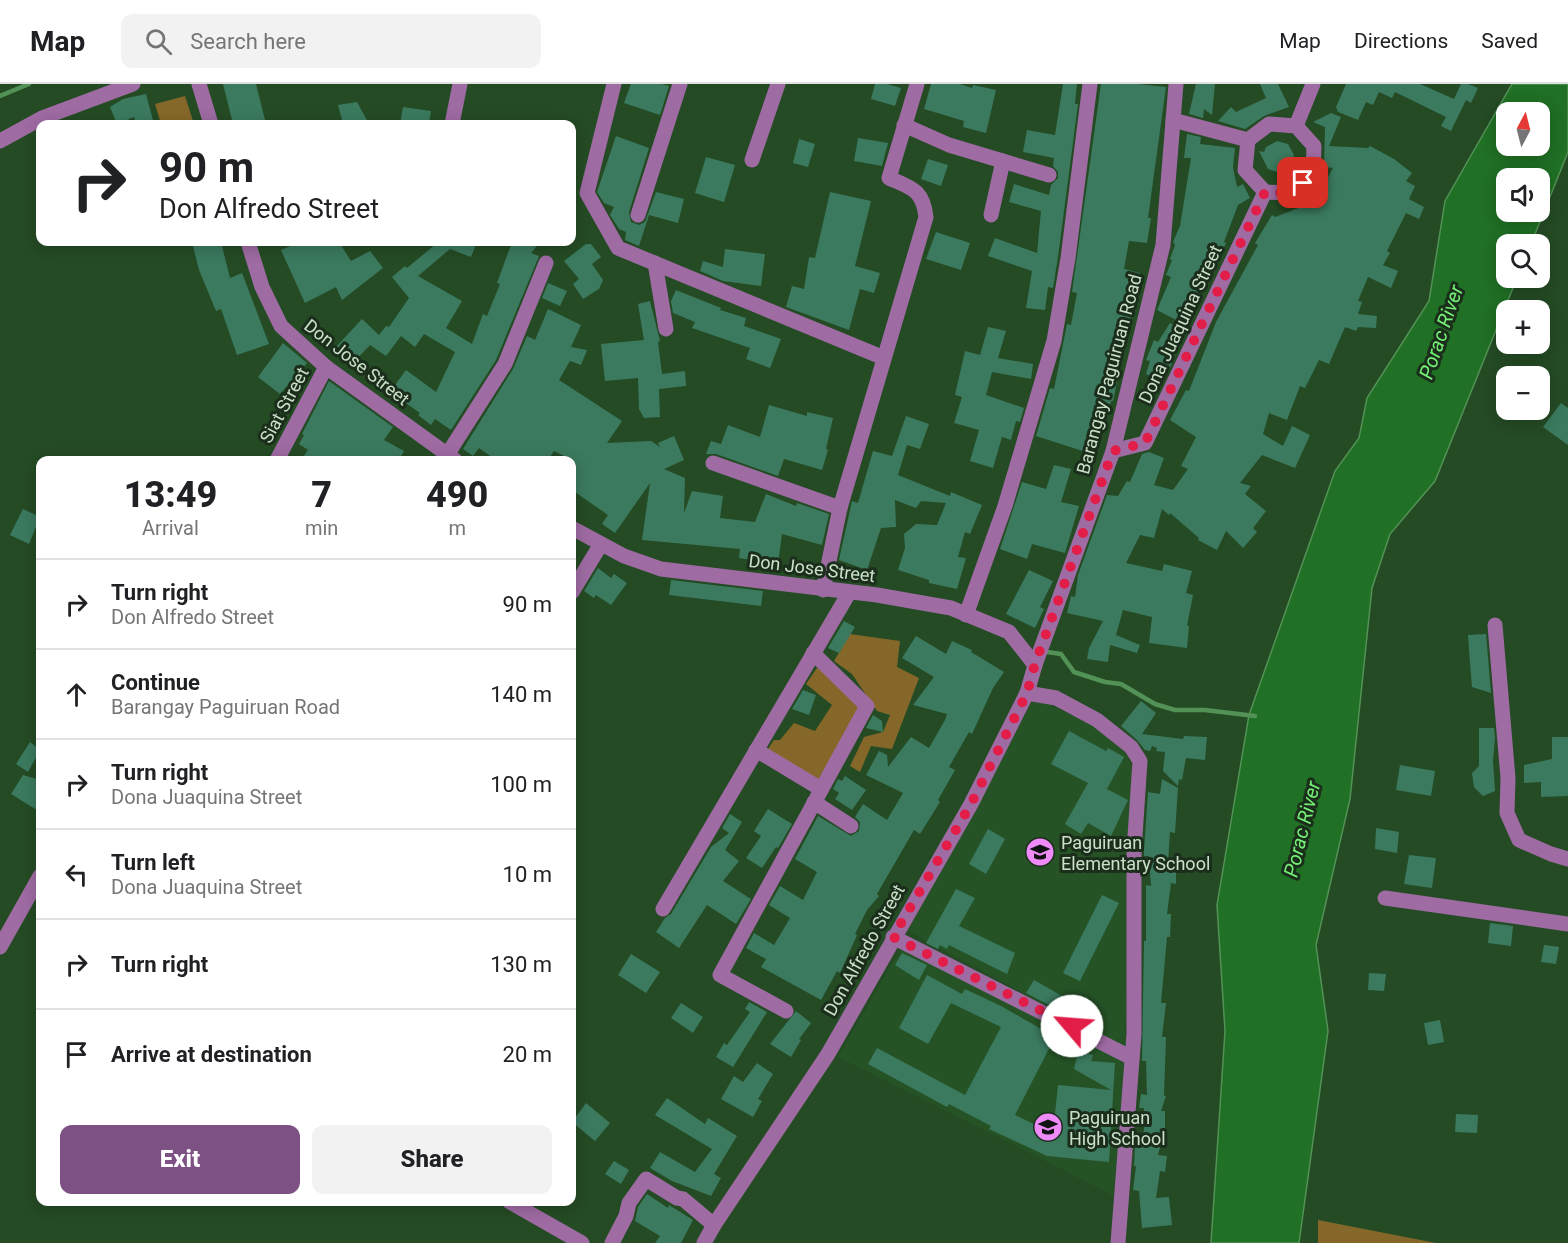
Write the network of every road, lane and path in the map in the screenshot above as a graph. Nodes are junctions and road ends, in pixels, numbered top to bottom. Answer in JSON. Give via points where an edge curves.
{"nodes":[{"id":1,"x":133,"y":84,"type":"edge"},
{"id":2,"x":199,"y":84,"type":"edge"},
{"id":3,"x":460,"y":84,"type":"edge"},
{"id":4,"x":614,"y":84,"type":"edge"},
{"id":5,"x":680,"y":84,"type":"edge"},
{"id":6,"x":778,"y":84,"type":"edge"},
{"id":7,"x":916,"y":84,"type":"edge"},
{"id":8,"x":1090,"y":84,"type":"edge"},
{"id":9,"x":1176,"y":84,"type":"edge"},
{"id":10,"x":1313,"y":84,"type":"edge"},
{"id":11,"x":38,"y":120,"type":"edge"},
{"id":12,"x":210,"y":120,"type":"edge"},
{"id":13,"x":453,"y":120,"type":"edge"},
{"id":14,"x":1173,"y":120,"type":"junction"},
{"id":15,"x":36,"y":121,"type":"edge"},
{"id":16,"x":904,"y":125,"type":"junction"},
{"id":17,"x":1296,"y":126,"type":"junction"},
{"id":18,"x":1248,"y":140,"type":"junction"},
{"id":19,"x":0,"y":141,"type":"edge"},
{"id":20,"x":753,"y":160,"type":"dead end"},
{"id":21,"x":1004,"y":161,"type":"junction"},
{"id":22,"x":1049,"y":175,"type":"dead end"},
{"id":23,"x":1265,"y":192,"type":"junction"},
{"id":24,"x":579,"y":193,"type":"edge"},
{"id":25,"x":991,"y":214,"type":"dead end"},
{"id":26,"x":638,"y":215,"type":"dead end"},
{"id":27,"x":249,"y":246,"type":"edge"},
{"id":28,"x":546,"y":263,"type":"dead end"},
{"id":29,"x":655,"y":263,"type":"junction"},
{"id":30,"x":666,"y":329,"type":"dead end"},
{"id":31,"x":884,"y":358,"type":"junction"},
{"id":32,"x":326,"y":367,"type":"junction"},
{"id":33,"x":1113,"y":451,"type":"junction"},
{"id":34,"x":282,"y":456,"type":"edge"},
{"id":35,"x":448,"y":456,"type":"edge"},
{"id":36,"x":452,"y":456,"type":"edge"},
{"id":37,"x":713,"y":463,"type":"dead end"},
{"id":38,"x":840,"y":508,"type":"junction"},
{"id":39,"x":576,"y":530,"type":"edge"},
{"id":40,"x":601,"y":544,"type":"junction"},
{"id":41,"x":576,"y":585,"type":"edge"},
{"id":42,"x":823,"y":590,"type":"junction"},
{"id":43,"x":849,"y":592,"type":"junction"},
{"id":44,"x":966,"y":615,"type":"junction"},
{"id":45,"x":1495,"y":625,"type":"dead end"},
{"id":46,"x":813,"y":653,"type":"junction"},
{"id":47,"x":1035,"y":664,"type":"junction"},
{"id":48,"x":1027,"y":693,"type":"junction"},
{"id":49,"x":756,"y":750,"type":"junction"},
{"id":50,"x":818,"y":796,"type":"junction"},
{"id":51,"x":851,"y":826,"type":"dead end"},
{"id":52,"x":1568,"y":859,"type":"edge"},
{"id":53,"x":36,"y":883,"type":"edge"},
{"id":54,"x":1384,"y":898,"type":"dead end"},
{"id":55,"x":663,"y":909,"type":"dead end"},
{"id":56,"x":1568,"y":924,"type":"edge"},
{"id":57,"x":893,"y":937,"type":"junction"},
{"id":58,"x":0,"y":947,"type":"edge"},
{"id":59,"x":786,"y":1011,"type":"dead end"},
{"id":60,"x":1132,"y":1058,"type":"junction"},
{"id":61,"x":517,"y":1206,"type":"edge"},
{"id":62,"x":714,"y":1225,"type":"junction"},
{"id":63,"x":582,"y":1243,"type":"edge"},
{"id":64,"x":612,"y":1243,"type":"edge"},
{"id":65,"x":704,"y":1243,"type":"edge"},
{"id":66,"x":1118,"y":1243,"type":"edge"}],
"edges":[{"from":1,"to":11,"type":"street"},
{"from":2,"to":12,"type":"street"},
{"from":3,"to":13,"type":"street"},
{"from":4,"to":24,"type":"street"},
{"from":5,"to":26,"type":"street"},
{"from":6,"to":20,"type":"street"},
{"from":7,"to":16,"type":"street"},
{"from":8,"to":44,"type":"street","via":[[1054,341],[1005,506]]},
{"from":9,"to":14,"type":"street","name":"Barangay Paguiruan Road"},
{"from":10,"to":17,"type":"street"},
{"from":14,"to":18,"type":"street"},
{"from":14,"to":33,"type":"street","name":"Barangay Paguiruan Road","via":[[1163,245]]},
{"from":15,"to":19,"type":"street"},
{"from":16,"to":21,"type":"street","via":[[949,145]]},
{"from":16,"to":31,"type":"street","via":[[889,178],[921,195],[926,217]]},
{"from":17,"to":18,"type":"street","via":[[1269,124]]},
{"from":17,"to":23,"type":"street","via":[[1314,146],[1313,174],[1293,193]]},
{"from":18,"to":23,"type":"street","via":[[1245,170]]},
{"from":21,"to":22,"type":"street"},
{"from":21,"to":25,"type":"street"},
{"from":23,"to":33,"type":"street","name":"Dona Juaquina Street","via":[[1145,443]]},
{"from":24,"to":29,"type":"street","via":[[618,248]]},
{"from":27,"to":32,"type":"street","name":"Don Jose Street","via":[[262,287],[281,327]]},
{"from":28,"to":36,"type":"street","via":[[504,364]]},
{"from":29,"to":30,"type":"street"},
{"from":29,"to":31,"type":"street"},
{"from":31,"to":38,"type":"street"},
{"from":32,"to":34,"type":"street","name":"Siat Street"},
{"from":32,"to":35,"type":"street","name":"Don Jose Street"},
{"from":33,"to":47,"type":"street","name":"Barangay Paguiruan Road"},
{"from":37,"to":38,"type":"street"},
{"from":38,"to":42,"type":"street"},
{"from":39,"to":40,"type":"street","name":"Don Jose Street"},
{"from":40,"to":41,"type":"street"},
{"from":40,"to":42,"type":"street","name":"Don Jose Street","via":[[661,569]]},
{"from":42,"to":43,"type":"street","name":"Don Jose Street"},
{"from":43,"to":44,"type":"street","name":"Don Jose Street","via":[[951,608]]},
{"from":43,"to":46,"type":"street"},
{"from":44,"to":47,"type":"street","name":"Don Jose Street","via":[[1009,632]]},
{"from":45,"to":52,"type":"street","via":[[1508,778],[1507,813],[1519,840]]},
{"from":46,"to":49,"type":"street"},
{"from":46,"to":50,"type":"street","via":[[867,706]]},
{"from":47,"to":48,"type":"street","name":"Don Alfredo Street"},
{"from":48,"to":57,"type":"street","name":"Don Alfredo Street","via":[[971,804]]},
{"from":48,"to":60,"type":"street","via":[[1056,698],[1097,720],[1131,747],[1140,761],[1134,851]]},
{"from":49,"to":50,"type":"street"},
{"from":49,"to":55,"type":"street"},
{"from":50,"to":51,"type":"street"},
{"from":50,"to":59,"type":"street","via":[[720,975]]},
{"from":53,"to":58,"type":"street"},
{"from":54,"to":56,"type":"street"},
{"from":57,"to":60,"type":"street"},
{"from":57,"to":62,"type":"street","name":"Don Alfredo Street","via":[[828,1054]]},
{"from":60,"to":66,"type":"street"},
{"from":61,"to":63,"type":"street"},
{"from":62,"to":64,"type":"street","via":[[682,1199],[646,1179],[629,1203]]},
{"from":62,"to":65,"type":"street","name":"Don Alfredo Street"}]}
